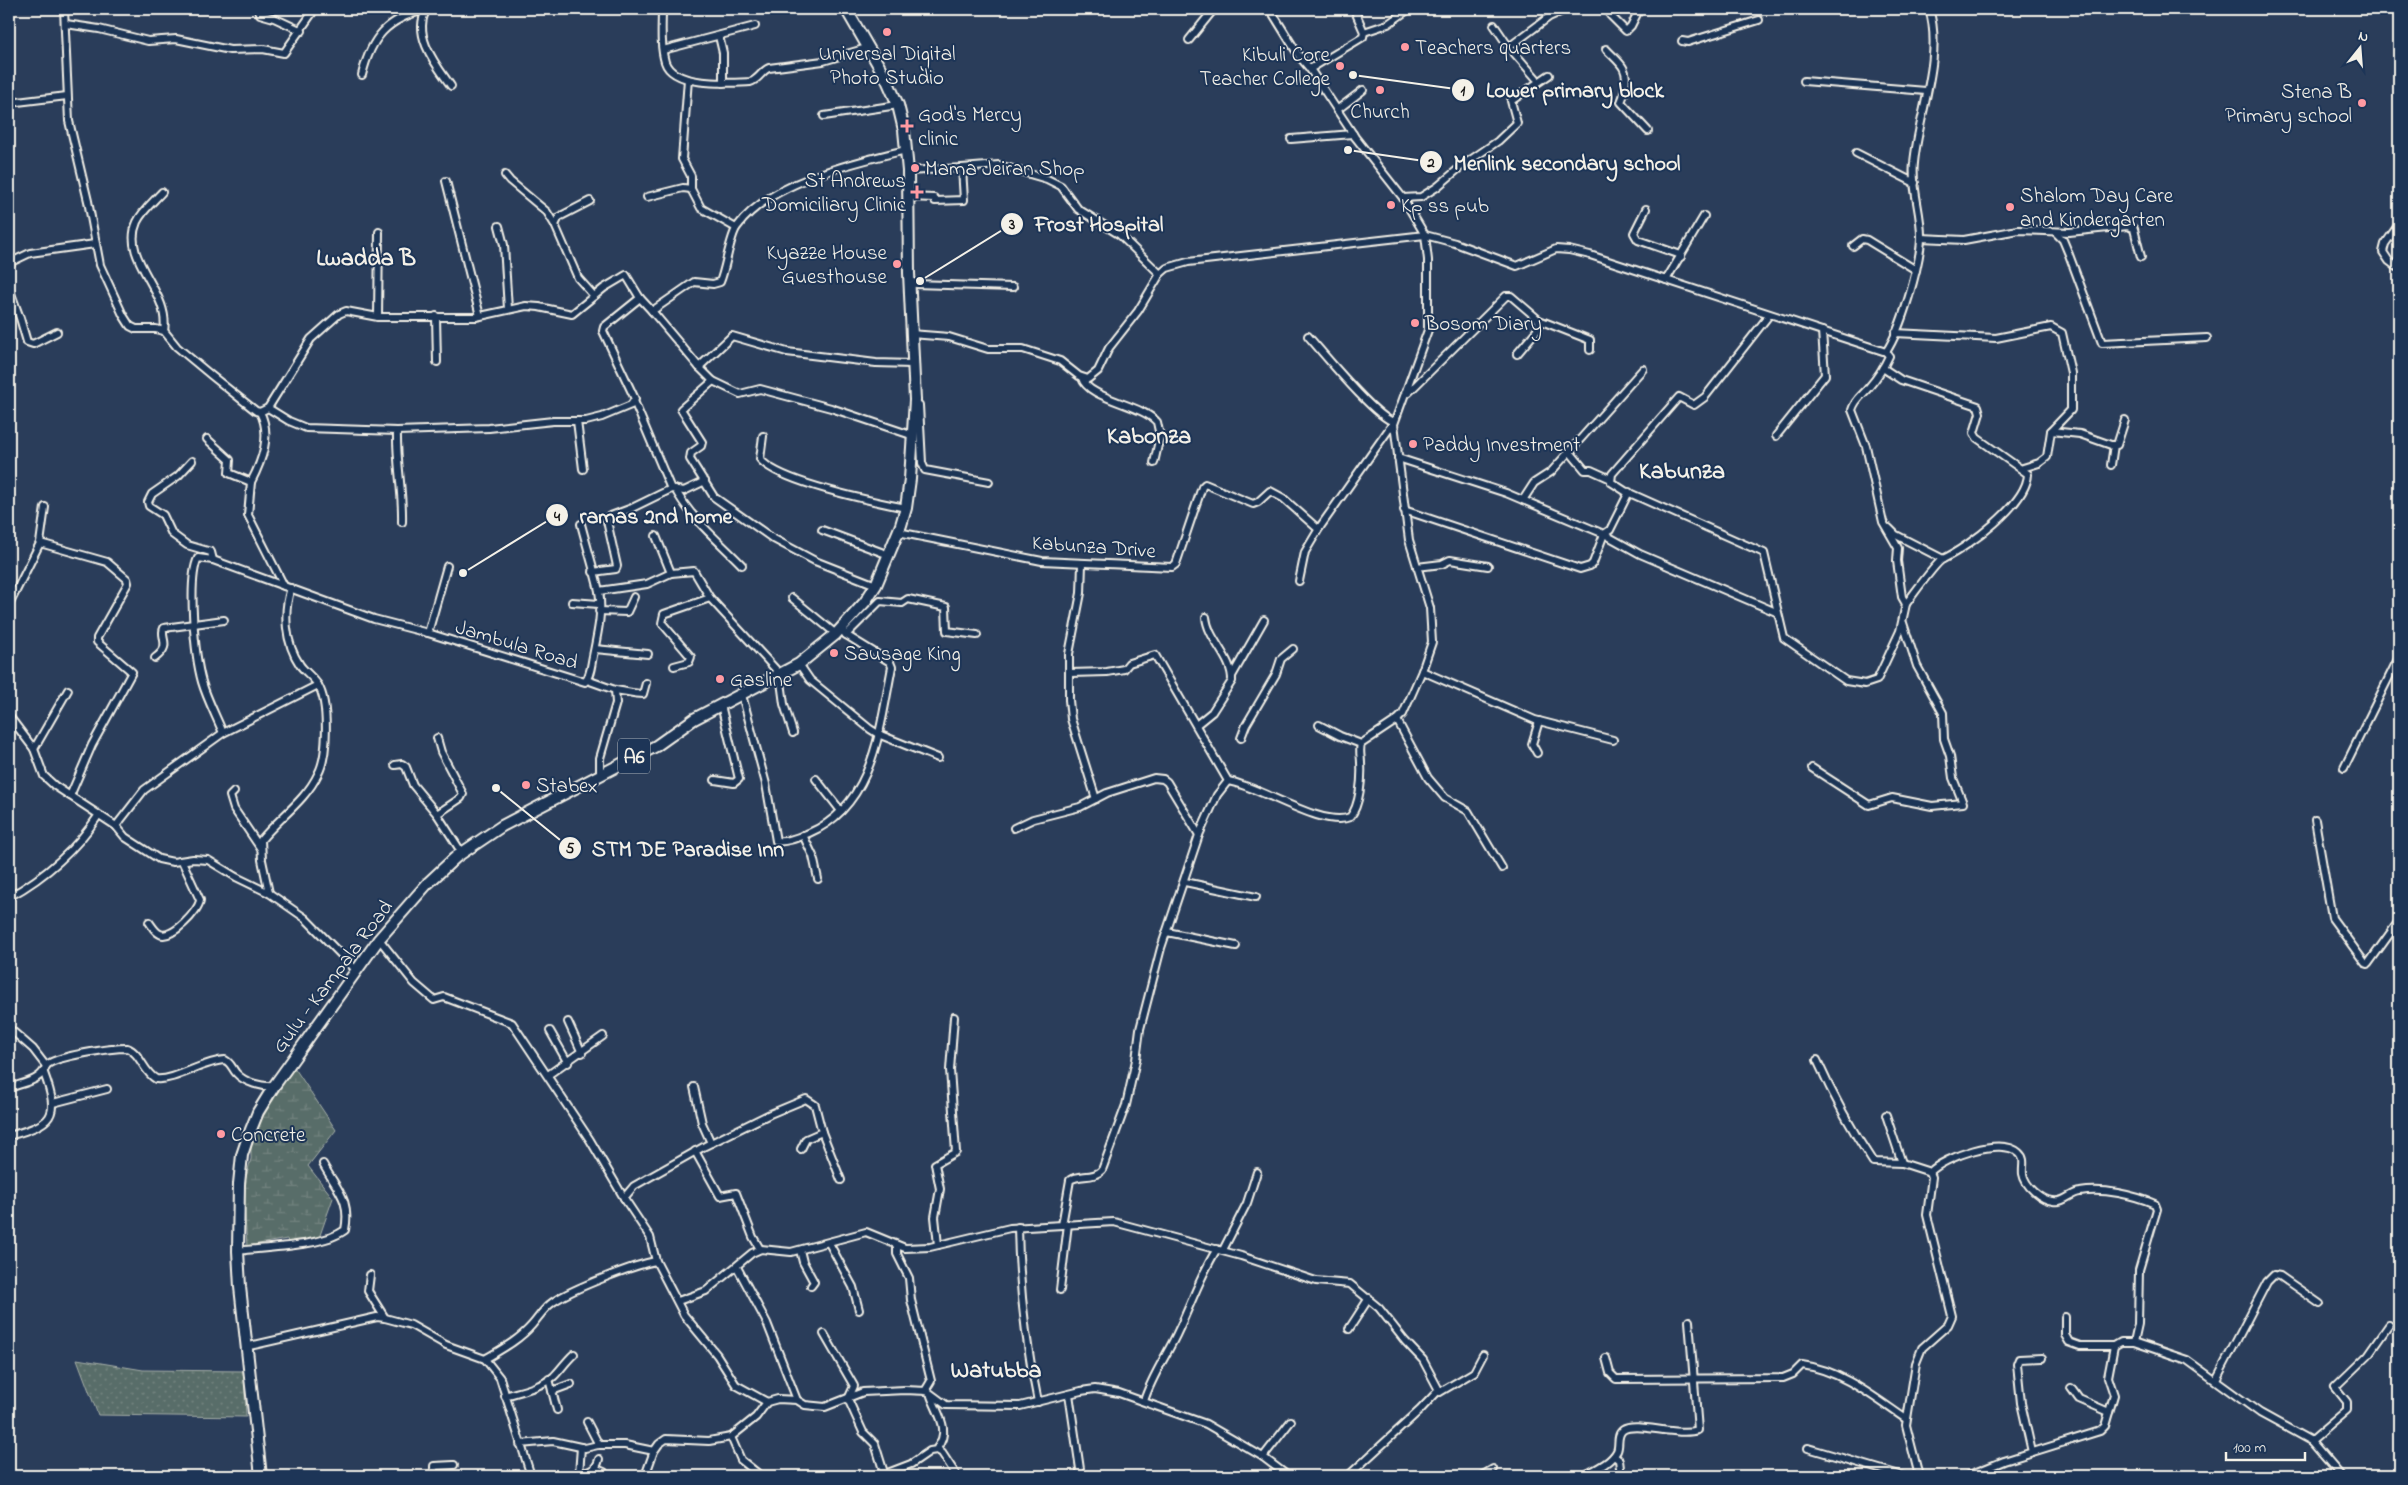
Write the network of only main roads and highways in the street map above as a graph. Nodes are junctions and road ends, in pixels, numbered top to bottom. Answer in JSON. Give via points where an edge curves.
{"nodes":[{"id":1,"x":846,"y":9,"type":"edge"},
{"id":2,"x":261,"y":1476,"type":"edge"}],
"edges":[{"from":1,"to":2,"type":"main road","name":"Gulu - Kampala Road","number":"A6","via":[[898,105],[908,171],[914,436],[906,508],[889,555],[876,585],[841,633],[800,664],[694,719],[656,746],[502,826],[462,853],[428,883],[379,938],[274,1086],[258,1112],[242,1155],[239,1184],[238,1251]]}]}
